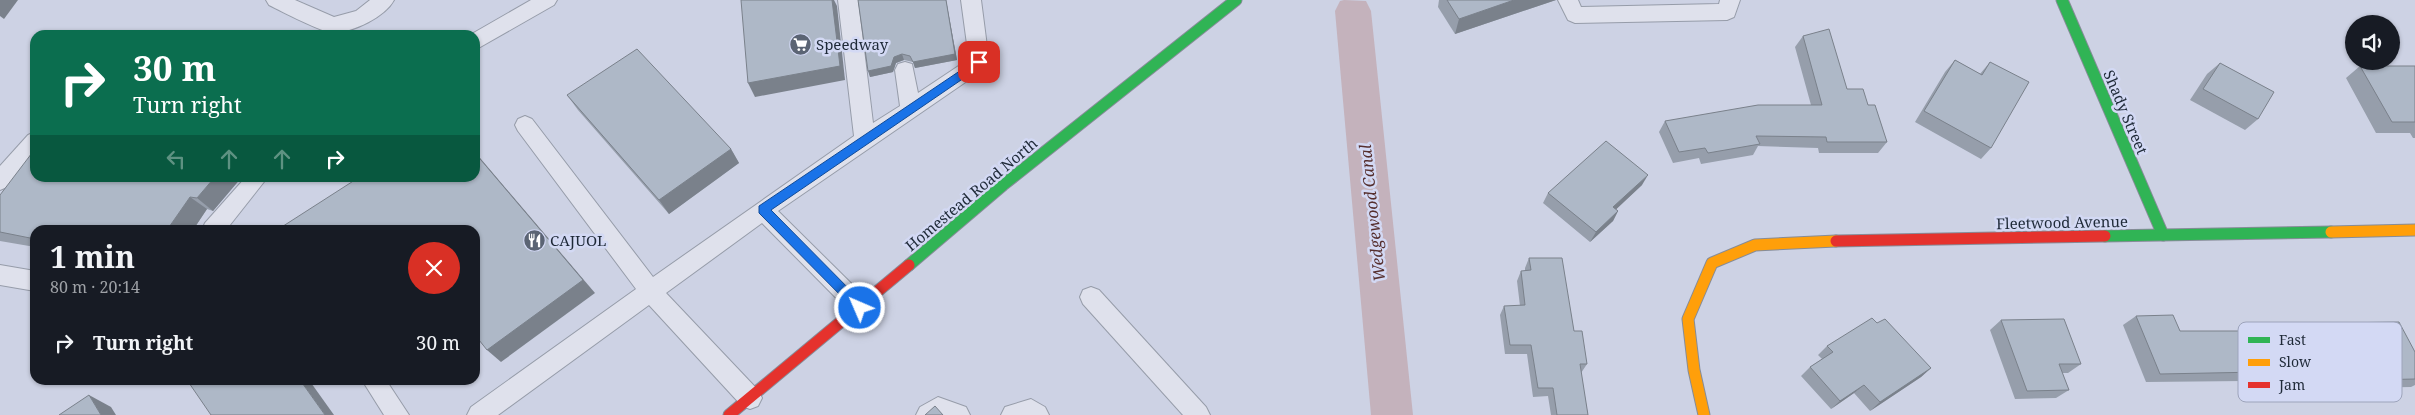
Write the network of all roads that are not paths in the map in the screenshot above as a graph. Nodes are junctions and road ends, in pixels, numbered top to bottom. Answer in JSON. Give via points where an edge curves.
{"nodes":[{"id":1,"x":276,"y":0,"type":"edge"},
{"id":2,"x":384,"y":0,"type":"edge"},
{"id":3,"x":547,"y":0,"type":"edge"},
{"id":4,"x":848,"y":0,"type":"edge"},
{"id":5,"x":971,"y":0,"type":"edge"},
{"id":6,"x":1236,"y":0,"type":"edge"},
{"id":7,"x":1568,"y":0,"type":"edge"},
{"id":8,"x":1730,"y":0,"type":"edge"},
{"id":9,"x":2062,"y":0,"type":"edge"},
{"id":10,"x":480,"y":39,"type":"edge"},
{"id":11,"x":905,"y":70,"type":"dead end"},
{"id":12,"x":910,"y":108,"type":"junction"},
{"id":13,"x":525,"y":125,"type":"dead end"},
{"id":14,"x":865,"y":139,"type":"junction"},
{"id":15,"x":30,"y":147,"type":"edge"},
{"id":16,"x":0,"y":181,"type":"edge"},
{"id":17,"x":254,"y":182,"type":"edge"},
{"id":18,"x":763,"y":210,"type":"junction"},
{"id":19,"x":216,"y":225,"type":"edge"},
{"id":20,"x":2415,"y":230,"type":"edge"},
{"id":21,"x":2163,"y":235,"type":"junction"},
{"id":22,"x":0,"y":275,"type":"edge"},
{"id":23,"x":30,"y":280,"type":"edge"},
{"id":24,"x":650,"y":291,"type":"junction"},
{"id":25,"x":1091,"y":297,"type":"dead end"},
{"id":26,"x":860,"y":308,"type":"junction"},
{"id":27,"x":376,"y":385,"type":"edge"},
{"id":28,"x":750,"y":398,"type":"junction"},
{"id":29,"x":397,"y":415,"type":"edge"},
{"id":30,"x":479,"y":415,"type":"edge"},
{"id":31,"x":729,"y":415,"type":"edge"},
{"id":32,"x":928,"y":415,"type":"edge"},
{"id":33,"x":958,"y":415,"type":"edge"},
{"id":34,"x":1012,"y":415,"type":"edge"},
{"id":35,"x":1037,"y":415,"type":"edge"},
{"id":36,"x":1198,"y":415,"type":"edge"},
{"id":37,"x":1704,"y":415,"type":"edge"}],
"edges":[{"from":1,"to":2,"type":"lane","via":[[333,25],[362,17]]},
{"from":3,"to":10,"type":"lane"},
{"from":4,"to":14,"type":"lane"},
{"from":5,"to":12,"type":"lane","via":[[979,62]]},
{"from":6,"to":26,"type":"street","name":"Homestead Road North","via":[[1218,8]]},
{"from":7,"to":8,"type":"lane","via":[[1575,15],[1727,12]]},
{"from":9,"to":21,"type":"street","name":"Shady Street"},
{"from":11,"to":12,"type":"lane"},
{"from":12,"to":14,"type":"lane"},
{"from":13,"to":24,"type":"lane"},
{"from":14,"to":18,"type":"lane"},
{"from":15,"to":16,"type":"lane"},
{"from":17,"to":19,"type":"lane"},
{"from":18,"to":24,"type":"lane"},
{"from":18,"to":26,"type":"lane"},
{"from":20,"to":21,"type":"street","name":"Fleetwood Avenue"},
{"from":21,"to":37,"type":"street","name":"Fleetwood Avenue","via":[[1811,241],[1755,245],[1712,262],[1688,319]]},
{"from":22,"to":23,"type":"lane"},
{"from":24,"to":28,"type":"lane"},
{"from":24,"to":30,"type":"lane"},
{"from":25,"to":36,"type":"lane"},
{"from":26,"to":28,"type":"street","name":"Homestead Road North"},
{"from":27,"to":29,"type":"lane"},
{"from":28,"to":31,"type":"street","name":"Homestead Road North"},
{"from":32,"to":33,"type":"lane","via":[[938,408]]},
{"from":34,"to":35,"type":"lane","via":[[1031,410]]}]}
